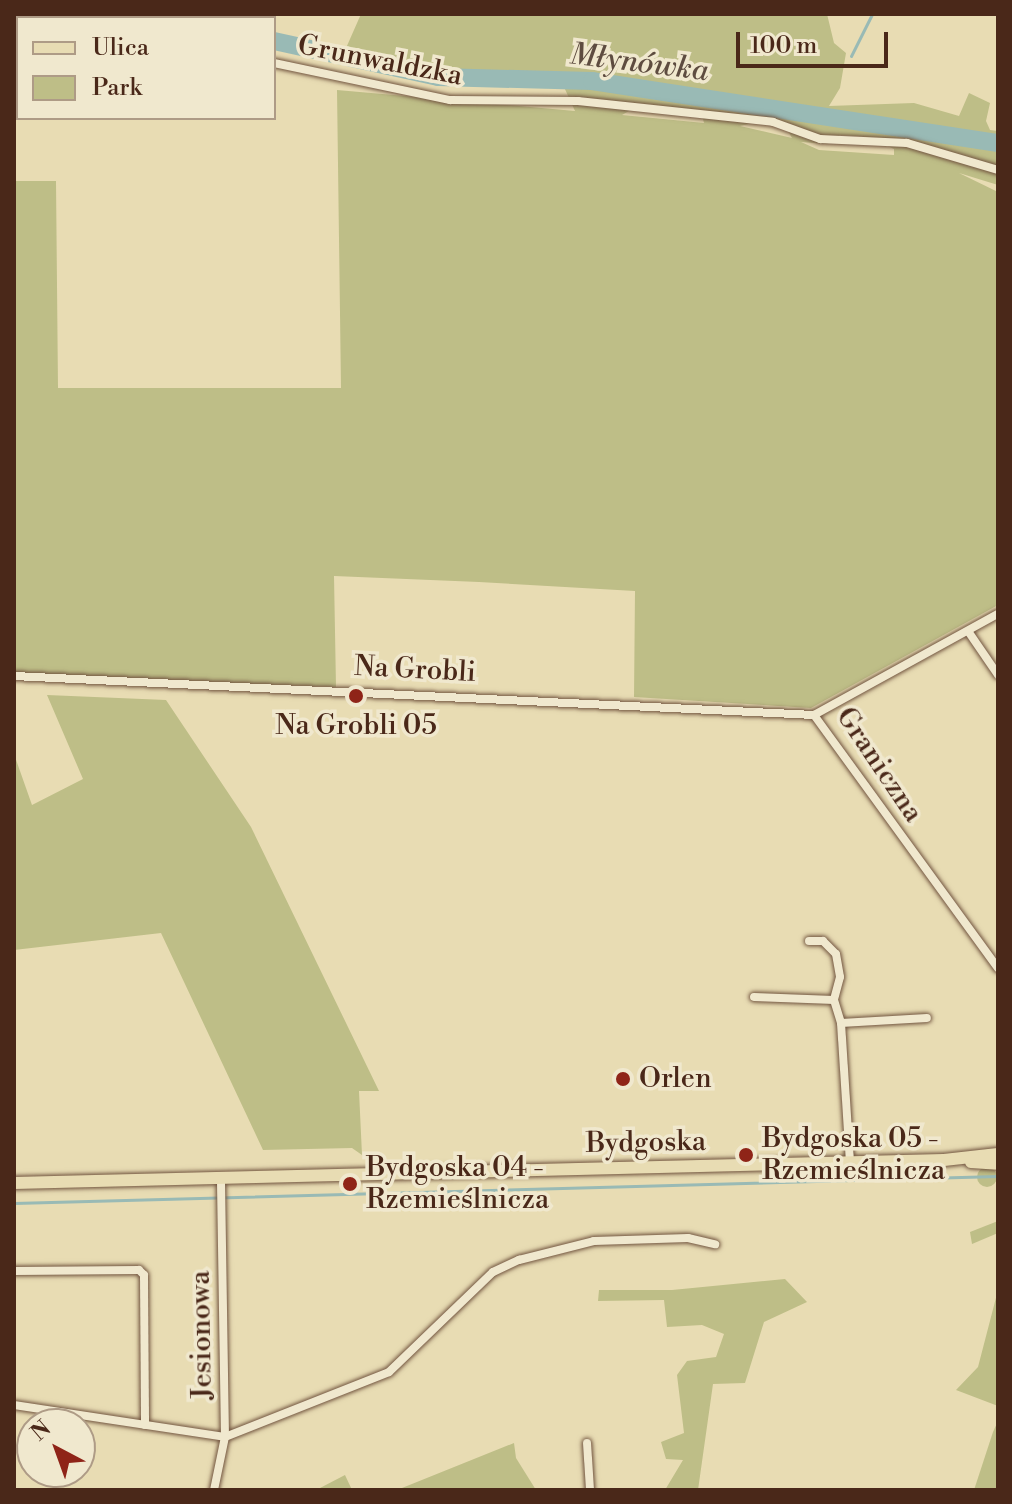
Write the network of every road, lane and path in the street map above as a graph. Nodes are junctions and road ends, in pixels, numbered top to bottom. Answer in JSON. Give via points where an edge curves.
{"nodes":[{"id":1,"x":276,"y":63,"type":"edge"},
{"id":2,"x":998,"y":170,"type":"edge"},
{"id":3,"x":998,"y":614,"type":"edge"},
{"id":4,"x":968,"y":631,"type":"junction"},
{"id":5,"x":998,"y":675,"type":"edge"},
{"id":6,"x":14,"y":676,"type":"edge"},
{"id":7,"x":814,"y":715,"type":"junction"},
{"id":8,"x":809,"y":941,"type":"dead end"},
{"id":9,"x":998,"y":968,"type":"edge"},
{"id":10,"x":754,"y":997,"type":"dead end"},
{"id":11,"x":834,"y":1000,"type":"junction"},
{"id":12,"x":927,"y":1018,"type":"dead end"},
{"id":13,"x":841,"y":1023,"type":"junction"},
{"id":14,"x":998,"y":1154,"type":"edge"},
{"id":15,"x":944,"y":1160,"type":"junction"},
{"id":16,"x":850,"y":1162,"type":"junction"},
{"id":17,"x":998,"y":1164,"type":"edge"},
{"id":18,"x":221,"y":1178,"type":"junction"},
{"id":19,"x":14,"y":1183,"type":"edge"},
{"id":20,"x":715,"y":1244,"type":"dead end"},
{"id":21,"x":14,"y":1271,"type":"edge"},
{"id":22,"x":14,"y":1405,"type":"edge"},
{"id":23,"x":145,"y":1425,"type":"junction"},
{"id":24,"x":225,"y":1437,"type":"junction"},
{"id":25,"x":587,"y":1443,"type":"dead end"},
{"id":26,"x":214,"y":1490,"type":"edge"},
{"id":27,"x":590,"y":1490,"type":"edge"}],
"edges":[{"from":1,"to":2,"type":"street","name":"Grunwaldzka","via":[[450,100],[578,101],[773,122],[820,139],[907,143]]},
{"from":3,"to":4,"type":"street","name":"Graniczna"},
{"from":4,"to":5,"type":"street"},
{"from":4,"to":7,"type":"street","name":"Graniczna"},
{"from":6,"to":7,"type":"street","name":"Na Grobli"},
{"from":7,"to":9,"type":"street","name":"Graniczna"},
{"from":8,"to":11,"type":"street","via":[[823,941],[836,954],[840,977]]},
{"from":10,"to":11,"type":"street"},
{"from":11,"to":13,"type":"street"},
{"from":12,"to":13,"type":"street"},
{"from":13,"to":16,"type":"street"},
{"from":14,"to":15,"type":"main road","name":"Bydgoska"},
{"from":15,"to":16,"type":"main road","name":"Bydgoska"},
{"from":15,"to":17,"type":"main road","name":"Bydgoska"},
{"from":16,"to":18,"type":"main road","name":"Bydgoska"},
{"from":18,"to":19,"type":"main road","name":"Bydgoska"},
{"from":18,"to":24,"type":"street","name":"Jesionowa"},
{"from":20,"to":24,"type":"street","via":[[688,1238],[594,1241],[519,1260],[493,1272],[389,1372]]},
{"from":21,"to":23,"type":"street","via":[[139,1270],[144,1275]]},
{"from":22,"to":23,"type":"street"},
{"from":23,"to":24,"type":"street"},
{"from":24,"to":26,"type":"street","name":"Jesionowa"},
{"from":25,"to":27,"type":"street"}]}
